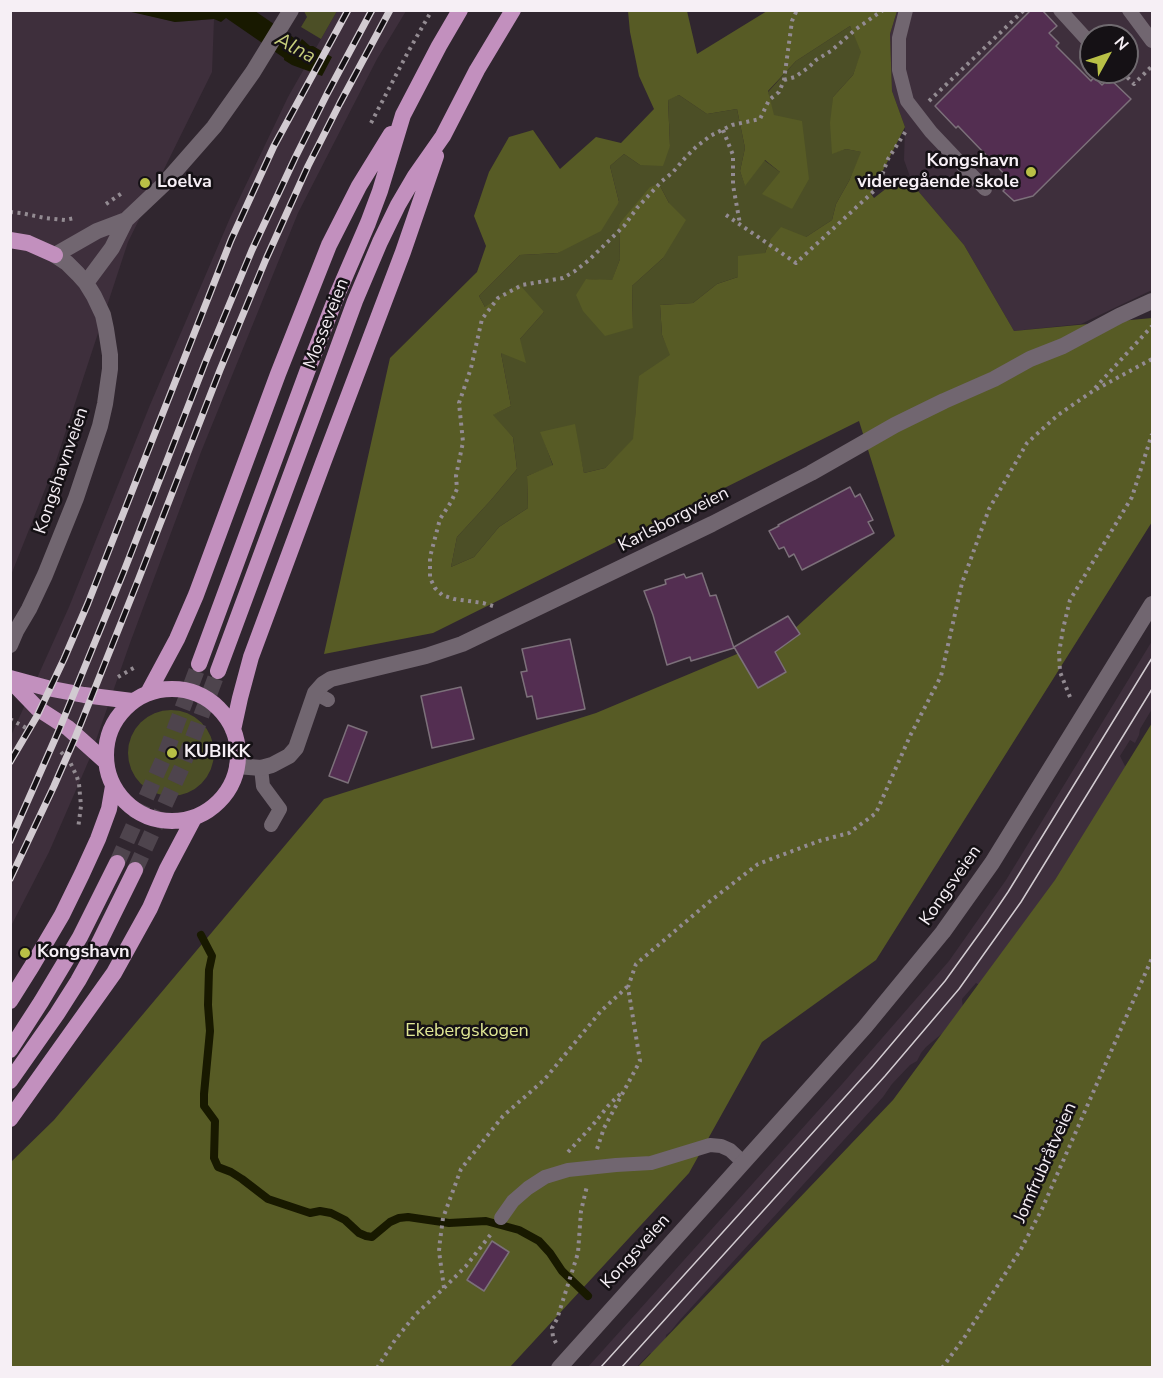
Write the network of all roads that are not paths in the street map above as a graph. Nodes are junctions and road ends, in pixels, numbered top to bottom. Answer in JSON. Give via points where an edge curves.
{"nodes":[{"id":1,"x":291,"y":10,"type":"edge"},
{"id":2,"x":460,"y":10,"type":"edge"},
{"id":3,"x":513,"y":10,"type":"edge"},
{"id":4,"x":906,"y":10,"type":"edge"},
{"id":5,"x":1060,"y":10,"type":"edge"},
{"id":6,"x":1129,"y":10,"type":"edge"},
{"id":7,"x":1079,"y":31,"type":"edge"},
{"id":8,"x":1152,"y":41,"type":"edge"},
{"id":9,"x":402,"y":115,"type":"junction"},
{"id":10,"x":442,"y":136,"type":"junction"},
{"id":11,"x":985,"y":189,"type":"dead end"},
{"id":12,"x":126,"y":220,"type":"junction"},
{"id":13,"x":10,"y":240,"type":"edge"},
{"id":14,"x":55,"y":255,"type":"junction"},
{"id":15,"x":86,"y":283,"type":"junction"},
{"id":16,"x":1152,"y":301,"type":"edge"},
{"id":17,"x":1152,"y":604,"type":"edge"},
{"id":18,"x":12,"y":637,"type":"edge"},
{"id":19,"x":200,"y":664,"type":"tunnel mouth"},
{"id":20,"x":218,"y":671,"type":"tunnel mouth"},
{"id":21,"x":10,"y":679,"type":"edge"},
{"id":22,"x":148,"y":693,"type":"junction"},
{"id":23,"x":129,"y":701,"type":"junction"},
{"id":24,"x":233,"y":730,"type":"junction"},
{"id":25,"x":104,"y":760,"type":"junction"},
{"id":26,"x":237,"y":766,"type":"junction"},
{"id":27,"x":261,"y":768,"type":"junction"},
{"id":28,"x":113,"y":786,"type":"junction"},
{"id":29,"x":194,"y":818,"type":"junction"},
{"id":30,"x":271,"y":825,"type":"dead end"},
{"id":31,"x":117,"y":863,"type":"tunnel mouth"},
{"id":32,"x":135,"y":870,"type":"tunnel mouth"},
{"id":33,"x":10,"y":1001,"type":"edge"},
{"id":34,"x":10,"y":1050,"type":"edge"},
{"id":35,"x":10,"y":1082,"type":"edge"},
{"id":36,"x":10,"y":1119,"type":"edge"},
{"id":37,"x":743,"y":1162,"type":"junction"},
{"id":38,"x":499,"y":1222,"type":"road end"},
{"id":39,"x":563,"y":1363,"type":"edge"}],
"edges":[{"from":1,"to":12,"type":"street","via":[[214,127]]},
{"from":2,"to":9,"type":"highway","name":"Mosseveien"},
{"from":3,"to":10,"type":"highway","name":"Mosseveien"},
{"from":4,"to":11,"type":"lane","via":[[899,38],[899,70],[907,101]]},
{"from":5,"to":7,"type":"lane"},
{"from":6,"to":8,"type":"lane"},
{"from":9,"to":19,"type":"highway","name":"Mosseveien","via":[[368,223],[332,306]]},
{"from":9,"to":22,"type":"highway","via":[[329,245],[196,595]]},
{"from":10,"to":20,"type":"highway","name":"Mosseveien","via":[[398,205],[372,261]]},
{"from":10,"to":24,"type":"highway","via":[[403,252],[251,657]]},
{"from":12,"to":14,"type":"street"},
{"from":12,"to":15,"type":"street","via":[[112,248]]},
{"from":13,"to":14,"type":"highway"},
{"from":14,"to":15,"type":"street","name":"Kongshavnveien"},
{"from":15,"to":18,"type":"street","name":"Kongshavnveien","via":[[103,315],[108,341],[110,369],[105,404],[92,454],[60,542]]},
{"from":16,"to":27,"type":"street","name":"Karlsborgveien","via":[[895,425],[712,524],[454,648],[331,679],[322,684],[321,696],[296,748],[281,762]]},
{"from":17,"to":37,"type":"street","name":"Kongsveien","via":[[992,863],[943,932],[872,1019]]},
{"from":21,"to":23,"type":"highway"},
{"from":21,"to":25,"type":"highway","via":[[37,708],[68,728]]},
{"from":22,"to":23,"type":"highway"},
{"from":22,"to":24,"type":"highway","via":[[182,689],[198,694],[225,715]]},
{"from":23,"to":25,"type":"highway","via":[[111,728]]},
{"from":24,"to":26,"type":"highway"},
{"from":25,"to":28,"type":"highway"},
{"from":26,"to":27,"type":"street","name":"Karlsborgveien"},
{"from":26,"to":29,"type":"highway","via":[[218,803]]},
{"from":27,"to":30,"type":"lane","via":[[263,786],[280,808]]},
{"from":28,"to":29,"type":"highway","via":[[128,804],[148,817],[171,821]]},
{"from":28,"to":33,"type":"highway","via":[[98,839],[56,925]]},
{"from":29,"to":36,"type":"highway","via":[[114,973]]},
{"from":31,"to":34,"type":"highway","via":[[75,945]]},
{"from":32,"to":35,"type":"highway","via":[[78,981]]},
{"from":37,"to":38,"type":"lane","via":[[730,1150],[710,1145],[651,1163],[567,1170],[528,1188]]},
{"from":37,"to":39,"type":"street","name":"Kongsveien"}]}
